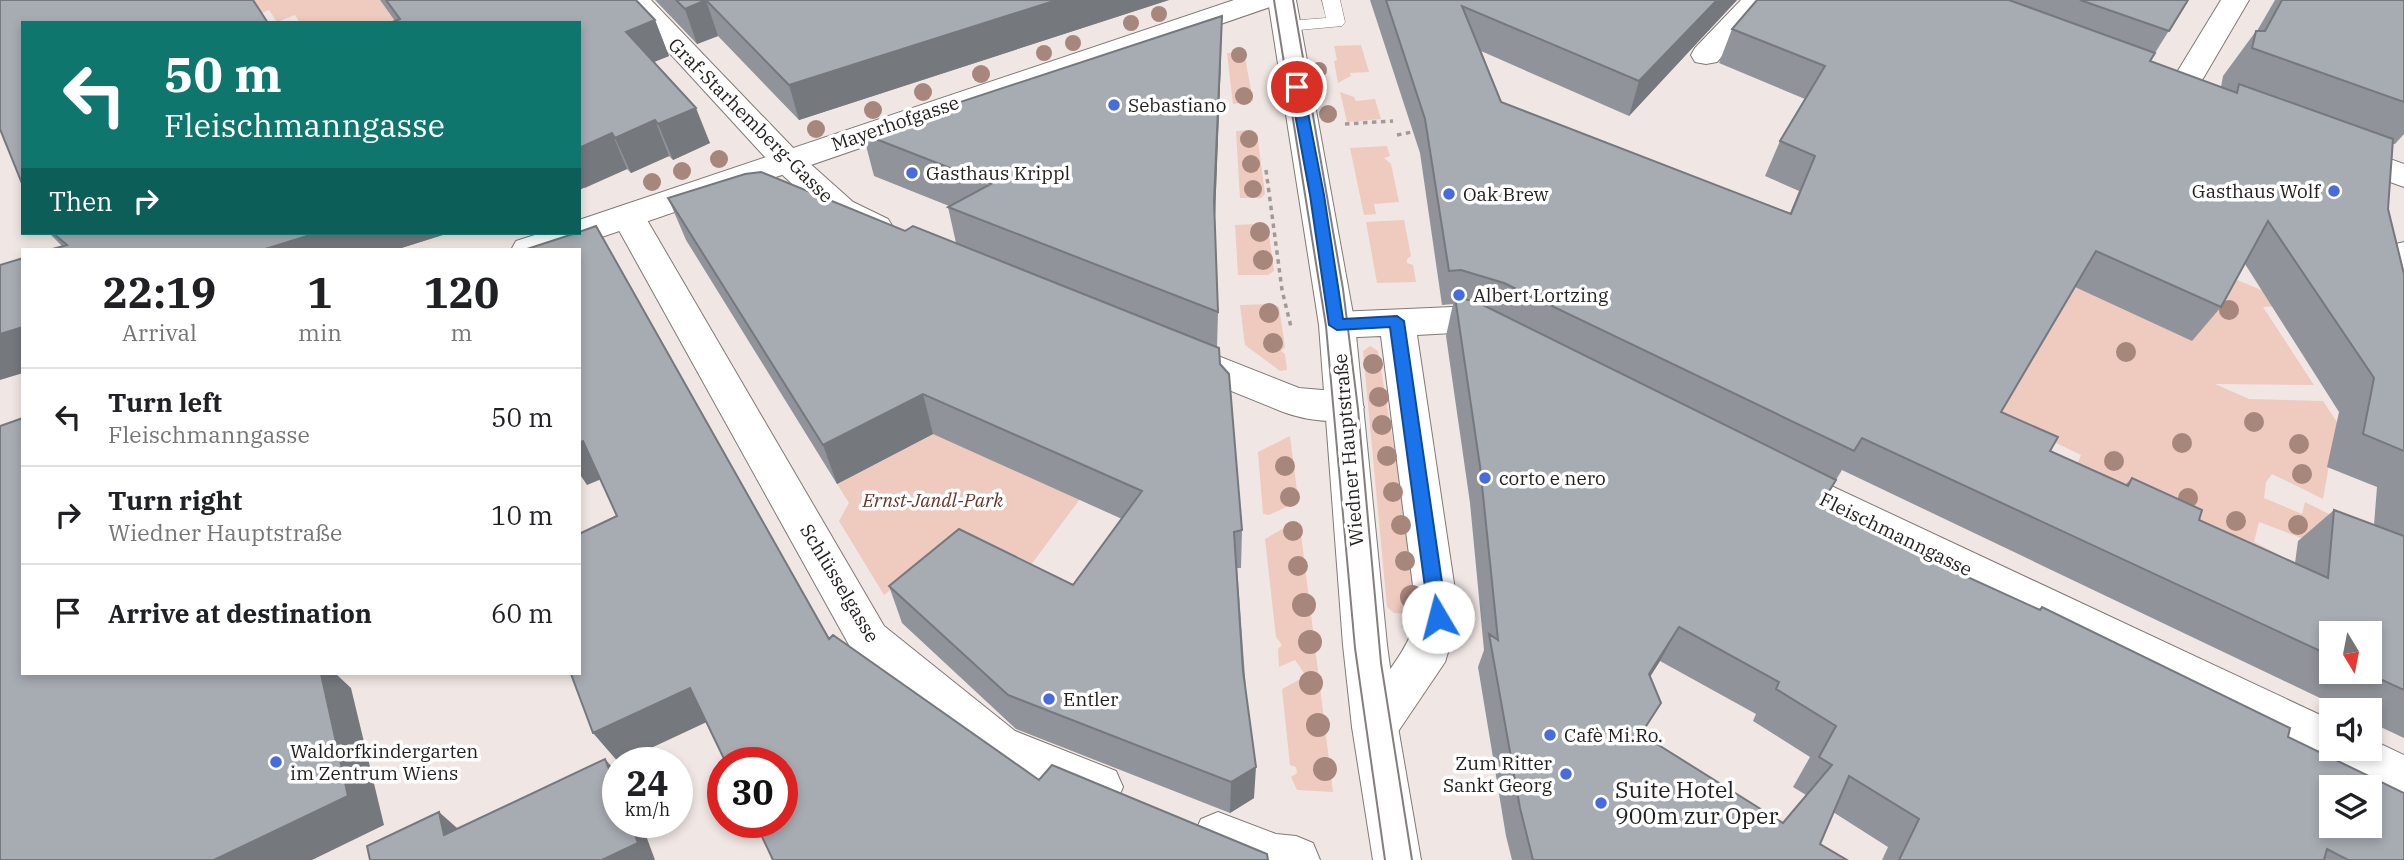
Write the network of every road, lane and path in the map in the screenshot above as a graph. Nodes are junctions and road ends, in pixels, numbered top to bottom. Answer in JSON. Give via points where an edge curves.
{"nodes":[{"id":1,"x":635,"y":0,"type":"edge"},
{"id":2,"x":1263,"y":0,"type":"edge"},
{"id":3,"x":1331,"y":0,"type":"edge"},
{"id":4,"x":1757,"y":0,"type":"edge"},
{"id":5,"x":2235,"y":0,"type":"edge"},
{"id":6,"x":1285,"y":13,"type":"edge"},
{"id":7,"x":1706,"y":55,"type":"dead end"},
{"id":8,"x":2179,"y":92,"type":"edge"},
{"id":9,"x":1393,"y":121,"type":"dead end"},
{"id":10,"x":1335,"y":125,"type":"dead end"},
{"id":11,"x":1412,"y":132,"type":"dead end"},
{"id":12,"x":1397,"y":135,"type":"dead end"},
{"id":13,"x":2317,"y":144,"type":"edge"},
{"id":14,"x":786,"y":160,"type":"junction"},
{"id":15,"x":2404,"y":176,"type":"edge"},
{"id":16,"x":628,"y":216,"type":"junction"},
{"id":17,"x":581,"y":232,"type":"edge"},
{"id":18,"x":572,"y":235,"type":"edge"},
{"id":19,"x":902,"y":240,"type":"edge"},
{"id":20,"x":534,"y":248,"type":"edge"},
{"id":21,"x":2404,"y":254,"type":"edge"},
{"id":22,"x":2404,"y":296,"type":"edge"},
{"id":23,"x":1397,"y":321,"type":"junction"},
{"id":24,"x":1337,"y":325,"type":"junction"},
{"id":25,"x":1153,"y":344,"type":"edge"},
{"id":26,"x":1530,"y":351,"type":"edge"},
{"id":27,"x":1345,"y":407,"type":"junction"},
{"id":28,"x":1741,"y":459,"type":"edge"},
{"id":29,"x":1375,"y":727,"type":"junction"},
{"id":30,"x":2319,"y":737,"type":"edge"},
{"id":31,"x":2368,"y":761,"type":"edge"},
{"id":32,"x":2404,"y":778,"type":"edge"},
{"id":33,"x":1137,"y":802,"type":"edge"},
{"id":34,"x":1188,"y":822,"type":"edge"},
{"id":35,"x":1296,"y":860,"type":"edge"},
{"id":36,"x":1397,"y":860,"type":"edge"}],
"edges":[{"from":1,"to":14,"type":"street","name":"Graf-Starhemberg-Gasse"},
{"from":2,"to":14,"type":"street","name":"Mayerhofgasse"},
{"from":3,"to":6,"type":"lane","via":[[1336,22]]},
{"from":4,"to":7,"type":"street"},
{"from":5,"to":8,"type":"street"},
{"from":6,"to":24,"type":"street","name":"Wiedner Hauptstraße"},
{"from":9,"to":10,"type":"path"},
{"from":11,"to":12,"type":"path"},
{"from":13,"to":15,"type":"street"},
{"from":14,"to":16,"type":"street","name":"Mayerhofgasse"},
{"from":14,"to":19,"type":"street","name":"Graf-Starhemberg-Gasse","via":[[841,210]]},
{"from":16,"to":17,"type":"street","name":"Mayerhofgasse"},
{"from":16,"to":33,"type":"street","name":"Schlüsselgasse","via":[[869,640],[999,746]]},
{"from":18,"to":20,"type":"street","name":"Mayerhofgasse"},
{"from":21,"to":22,"type":"street"},
{"from":23,"to":24,"type":"street"},
{"from":23,"to":26,"type":"street","via":[[1468,323]]},
{"from":23,"to":29,"type":"street","via":[[1438,617],[1430,648]]},
{"from":24,"to":27,"type":"street","name":"Wiedner Hauptstraße"},
{"from":25,"to":27,"type":"street","via":[[1296,402]]},
{"from":27,"to":29,"type":"street","name":"Wiedner Hauptstraße"},
{"from":28,"to":30,"type":"street","name":"Fleischmanngasse"},
{"from":29,"to":36,"type":"street","name":"Wiedner Hauptstraße"},
{"from":31,"to":32,"type":"street"},
{"from":34,"to":35,"type":"street","via":[[1276,858]]}]}
